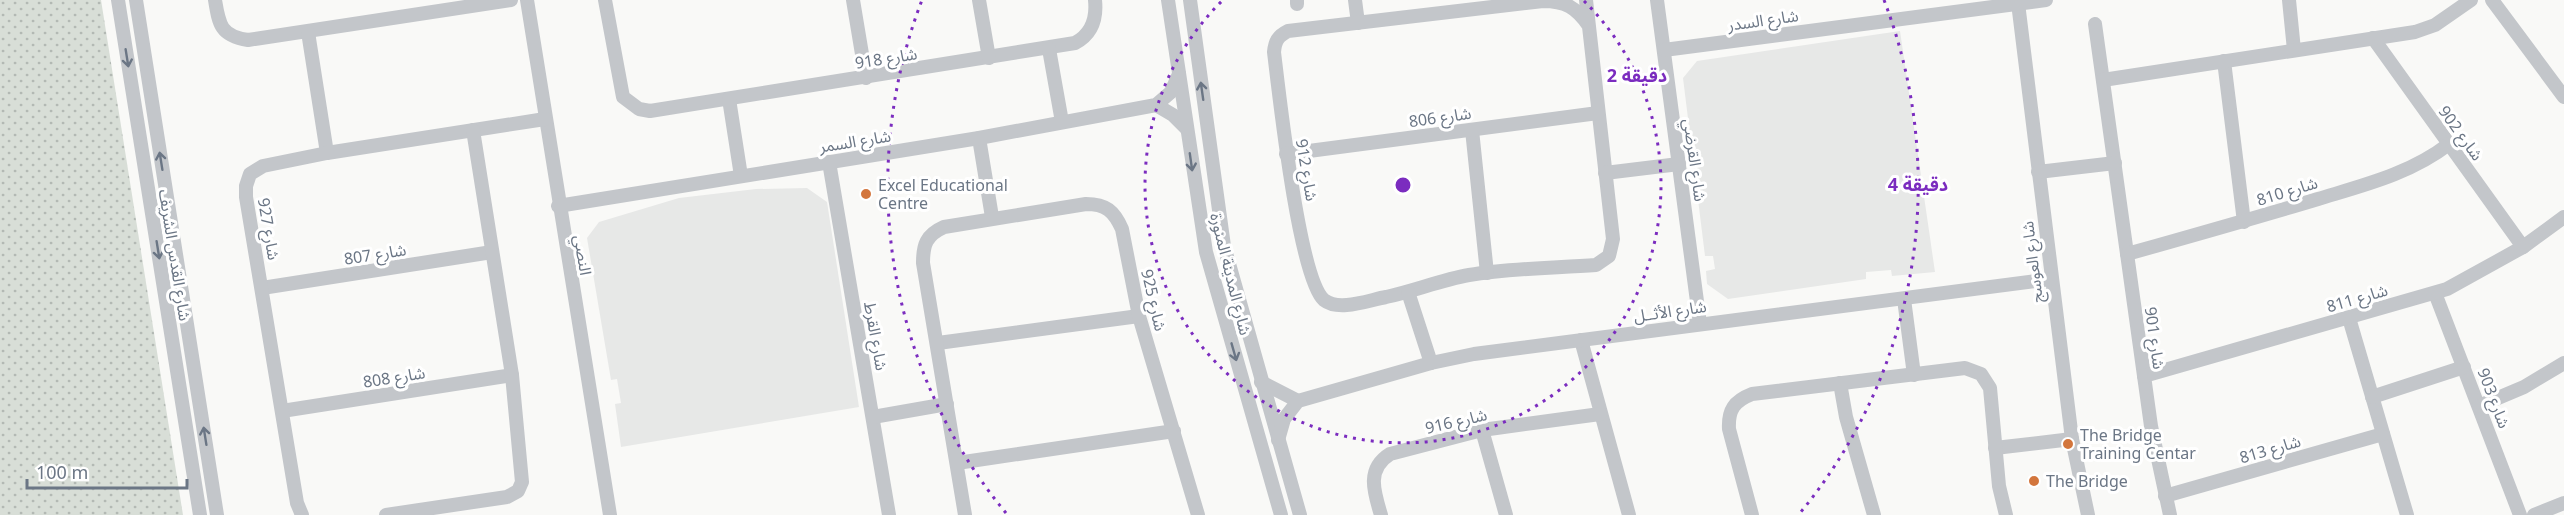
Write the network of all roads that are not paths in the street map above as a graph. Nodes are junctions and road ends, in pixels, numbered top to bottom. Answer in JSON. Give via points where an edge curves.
{"nodes":[{"id":1,"x":118,"y":0,"type":"edge"},
{"id":2,"x":136,"y":0,"type":"edge"},
{"id":3,"x":215,"y":0,"type":"edge"},
{"id":4,"x":511,"y":0,"type":"edge"},
{"id":5,"x":527,"y":0,"type":"edge"},
{"id":6,"x":605,"y":0,"type":"edge"},
{"id":7,"x":853,"y":0,"type":"edge"},
{"id":8,"x":979,"y":0,"type":"edge"},
{"id":9,"x":1095,"y":0,"type":"edge"},
{"id":10,"x":1168,"y":0,"type":"edge"},
{"id":11,"x":1190,"y":0,"type":"edge"},
{"id":12,"x":1355,"y":0,"type":"edge"},
{"id":13,"x":1586,"y":0,"type":"edge"},
{"id":14,"x":1658,"y":0,"type":"edge"},
{"id":15,"x":2046,"y":0,"type":"edge"},
{"id":16,"x":2289,"y":0,"type":"edge"},
{"id":17,"x":2471,"y":0,"type":"edge"},
{"id":18,"x":2492,"y":0,"type":"edge"},
{"id":19,"x":1543,"y":1,"type":"edge"},
{"id":20,"x":2018,"y":3,"type":"junction"},
{"id":21,"x":449,"y":5,"type":"edge"},
{"id":22,"x":1358,"y":23,"type":"junction"},
{"id":23,"x":2095,"y":24,"type":"dead end"},
{"id":24,"x":1589,"y":26,"type":"junction"},
{"id":25,"x":308,"y":32,"type":"junction"},
{"id":26,"x":2373,"y":38,"type":"junction"},
{"id":27,"x":1049,"y":49,"type":"junction"},
{"id":28,"x":1664,"y":50,"type":"junction"},
{"id":29,"x":2294,"y":50,"type":"junction"},
{"id":30,"x":989,"y":58,"type":"junction"},
{"id":31,"x":2224,"y":60,"type":"junction"},
{"id":32,"x":1179,"y":74,"type":"junction"},
{"id":33,"x":866,"y":78,"type":"junction"},
{"id":34,"x":2103,"y":80,"type":"junction"},
{"id":35,"x":2564,"y":97,"type":"edge"},
{"id":36,"x":729,"y":99,"type":"junction"},
{"id":37,"x":1156,"y":105,"type":"junction"},
{"id":38,"x":1599,"y":113,"type":"junction"},
{"id":39,"x":545,"y":119,"type":"junction"},
{"id":40,"x":1062,"y":122,"type":"junction"},
{"id":41,"x":1187,"y":129,"type":"junction"},
{"id":42,"x":1472,"y":129,"type":"junction"},
{"id":43,"x":473,"y":130,"type":"junction"},
{"id":44,"x":979,"y":138,"type":"junction"},
{"id":45,"x":2449,"y":144,"type":"junction"},
{"id":46,"x":327,"y":153,"type":"junction"},
{"id":47,"x":1286,"y":154,"type":"junction"},
{"id":48,"x":829,"y":162,"type":"junction"},
{"id":49,"x":2115,"y":163,"type":"junction"},
{"id":50,"x":1679,"y":164,"type":"junction"},
{"id":51,"x":2038,"y":172,"type":"junction"},
{"id":52,"x":1605,"y":173,"type":"junction"},
{"id":53,"x":741,"y":176,"type":"junction"},
{"id":54,"x":558,"y":206,"type":"junction"},
{"id":55,"x":992,"y":217,"type":"junction"},
{"id":56,"x":2564,"y":217,"type":"edge"},
{"id":57,"x":2244,"y":222,"type":"junction"},
{"id":58,"x":2523,"y":247,"type":"junction"},
{"id":59,"x":492,"y":252,"type":"junction"},
{"id":60,"x":2127,"y":254,"type":"junction"},
{"id":61,"x":1487,"y":273,"type":"junction"},
{"id":62,"x":2051,"y":279,"type":"junction"},
{"id":63,"x":262,"y":288,"type":"junction"},
{"id":64,"x":1408,"y":292,"type":"junction"},
{"id":65,"x":2435,"y":293,"type":"junction"},
{"id":66,"x":1904,"y":299,"type":"junction"},
{"id":67,"x":1139,"y":316,"type":"junction"},
{"id":68,"x":2349,"y":318,"type":"junction"},
{"id":69,"x":1700,"y":324,"type":"junction"},
{"id":70,"x":1581,"y":340,"type":"junction"},
{"id":71,"x":938,"y":343,"type":"junction"},
{"id":72,"x":1431,"y":363,"type":"junction"},
{"id":73,"x":2564,"y":363,"type":"edge"},
{"id":74,"x":2464,"y":367,"type":"junction"},
{"id":75,"x":512,"y":375,"type":"junction"},
{"id":76,"x":1914,"y":375,"type":"junction"},
{"id":77,"x":2144,"y":376,"type":"junction"},
{"id":78,"x":1260,"y":382,"type":"junction"},
{"id":79,"x":1840,"y":383,"type":"junction"},
{"id":80,"x":2372,"y":397,"type":"junction"},
{"id":81,"x":1298,"y":401,"type":"junction"},
{"id":82,"x":947,"y":404,"type":"junction"},
{"id":83,"x":2479,"y":406,"type":"junction"},
{"id":84,"x":282,"y":411,"type":"junction"},
{"id":85,"x":1600,"y":414,"type":"junction"},
{"id":86,"x":873,"y":417,"type":"junction"},
{"id":87,"x":1482,"y":430,"type":"junction"},
{"id":88,"x":1174,"y":431,"type":"junction"},
{"id":89,"x":2383,"y":434,"type":"junction"},
{"id":90,"x":2072,"y":439,"type":"junction"},
{"id":91,"x":1278,"y":440,"type":"junction"},
{"id":92,"x":1995,"y":448,"type":"junction"},
{"id":93,"x":957,"y":463,"type":"junction"},
{"id":94,"x":2165,"y":496,"type":"junction"},
{"id":95,"x":2564,"y":503,"type":"edge"},
{"id":96,"x":404,"y":514,"type":"edge"},
{"id":97,"x":885,"y":514,"type":"edge"},
{"id":98,"x":200,"y":515,"type":"edge"},
{"id":99,"x":217,"y":515,"type":"edge"},
{"id":100,"x":302,"y":515,"type":"edge"},
{"id":101,"x":386,"y":515,"type":"edge"},
{"id":102,"x":610,"y":515,"type":"edge"},
{"id":103,"x":964,"y":515,"type":"edge"},
{"id":104,"x":1198,"y":515,"type":"edge"},
{"id":105,"x":1281,"y":515,"type":"edge"},
{"id":106,"x":1300,"y":515,"type":"edge"},
{"id":107,"x":1381,"y":515,"type":"edge"},
{"id":108,"x":1506,"y":515,"type":"edge"},
{"id":109,"x":1629,"y":515,"type":"edge"},
{"id":110,"x":1752,"y":515,"type":"edge"},
{"id":111,"x":1874,"y":515,"type":"edge"},
{"id":112,"x":2006,"y":515,"type":"edge"},
{"id":113,"x":2088,"y":515,"type":"edge"},
{"id":114,"x":2170,"y":515,"type":"edge"},
{"id":115,"x":2408,"y":515,"type":"edge"},
{"id":116,"x":2520,"y":515,"type":"edge"},
{"id":117,"x":2534,"y":515,"type":"edge"}],
"edges":[{"from":1,"to":98,"type":"street","name":"شارع القدس الشريف","one_way":true},
{"from":99,"to":2,"type":"street","name":"شارع القدس الشريف","one_way":true},
{"from":3,"to":25,"type":"street","via":[[221,27],[237,39]]},
{"from":4,"to":21,"type":"street"},
{"from":5,"to":39,"type":"street","name":"النصي"},
{"from":6,"to":36,"type":"street","name":"شارع 918","via":[[619,85],[630,104],[650,111]]},
{"from":7,"to":33,"type":"street"},
{"from":8,"to":30,"type":"street"},
{"from":9,"to":27,"type":"street","name":"شارع 918","via":[[1094,19],[1084,38]]},
{"from":10,"to":32,"type":"street","name":"شارع المدينة المنورة"},
{"from":78,"to":11,"type":"street","name":"شارع المدينة المنورة","one_way":true,"via":[[1224,246]]},
{"from":12,"to":22,"type":"street"},
{"from":13,"to":24,"type":"street","name":"شارع 912"},
{"from":14,"to":28,"type":"street","name":"شارع القرضي"},
{"from":15,"to":20,"type":"street","name":"شارع السدر"},
{"from":16,"to":29,"type":"street"},
{"from":17,"to":26,"type":"street","via":[[2425,29]]},
{"from":18,"to":35,"type":"street"},
{"from":19,"to":22,"type":"street","name":"شارع 912"},
{"from":19,"to":24,"type":"street","name":"شارع 912","via":[[1566,3]]},
{"from":20,"to":28,"type":"street","name":"شارع السدر"},
{"from":20,"to":51,"type":"street","name":"شارع العوسج"},
{"from":21,"to":25,"type":"street"},
{"from":22,"to":47,"type":"street","name":"شارع 912","via":[[1288,32],[1280,35],[1275,44]]},
{"from":23,"to":34,"type":"street","name":"شارع 901"},
{"from":24,"to":38,"type":"street","name":"شارع 912"},
{"from":25,"to":46,"type":"street"},
{"from":26,"to":29,"type":"street"},
{"from":26,"to":45,"type":"street","name":"شارع 902"},
{"from":27,"to":30,"type":"street","name":"شارع 918"},
{"from":27,"to":40,"type":"street"},
{"from":28,"to":50,"type":"street","name":"شارع القرضي"},
{"from":29,"to":31,"type":"street"},
{"from":30,"to":33,"type":"street","name":"شارع 918"},
{"from":31,"to":34,"type":"street"},
{"from":31,"to":57,"type":"street"},
{"from":32,"to":37,"type":"street","via":[[1170,92]]},
{"from":32,"to":41,"type":"street","name":"شارع المدينة المنورة"},
{"from":33,"to":36,"type":"street","name":"شارع 918"},
{"from":34,"to":49,"type":"street","name":"شارع 901"},
{"from":36,"to":53,"type":"street"},
{"from":37,"to":40,"type":"street","name":"شارع السمر"},
{"from":37,"to":41,"type":"street"},
{"from":38,"to":42,"type":"street","name":"شارع 806"},
{"from":38,"to":52,"type":"street","name":"شارع 912"},
{"from":39,"to":43,"type":"street","name":"شارع 927"},
{"from":39,"to":54,"type":"street","name":"النصي"},
{"from":40,"to":44,"type":"street","name":"شارع السمر"},
{"from":41,"to":105,"type":"street","name":"شارع المدينة المنورة","one_way":true,"via":[[1206,252]]},
{"from":42,"to":47,"type":"street","name":"شارع 806"},
{"from":42,"to":61,"type":"street"},
{"from":43,"to":46,"type":"street","name":"شارع 927"},
{"from":43,"to":59,"type":"street"},
{"from":44,"to":48,"type":"street","name":"شارع السمر"},
{"from":44,"to":55,"type":"street"},
{"from":45,"to":57,"type":"street","name":"شارع 810","via":[[2395,175]]},
{"from":45,"to":58,"type":"street","name":"شارع 902"},
{"from":46,"to":63,"type":"street","name":"شارع 927","via":[[263,166],[249,174],[246,197]]},
{"from":47,"to":64,"type":"street","name":"شارع 912","via":[[1312,280],[1325,301],[1347,305]]},
{"from":48,"to":53,"type":"street","name":"شارع السمر"},
{"from":48,"to":86,"type":"street","name":"شارع القرط"},
{"from":49,"to":51,"type":"street"},
{"from":49,"to":60,"type":"street","name":"شارع 901"},
{"from":50,"to":52,"type":"street"},
{"from":50,"to":69,"type":"street","name":"شارع القرضي"},
{"from":51,"to":62,"type":"street","name":"شارع العوسج"},
{"from":52,"to":61,"type":"street","name":"شارع 912","via":[[1613,249],[1604,262]]},
{"from":53,"to":54,"type":"street","name":"شارع السمر"},
{"from":54,"to":102,"type":"street","name":"النصي"},
{"from":55,"to":67,"type":"street","name":"شارع 925","via":[[1086,204],[1109,208],[1122,229]]},
{"from":55,"to":71,"type":"street","name":"شارع 925","via":[[944,227],[926,239],[923,263]]},
{"from":56,"to":58,"type":"street","name":"شارع 811"},
{"from":57,"to":60,"type":"street","name":"شارع 810"},
{"from":58,"to":65,"type":"street","name":"شارع 811"},
{"from":59,"to":63,"type":"street","name":"شارع 807"},
{"from":59,"to":75,"type":"street"},
{"from":60,"to":77,"type":"street","name":"شارع 901"},
{"from":61,"to":64,"type":"street","name":"شارع 912"},
{"from":62,"to":66,"type":"street","name":"شارع الأثــل"},
{"from":62,"to":90,"type":"street","name":"شارع العوسج"},
{"from":63,"to":84,"type":"street","name":"شارع 927"},
{"from":64,"to":72,"type":"street"},
{"from":65,"to":68,"type":"street","name":"شارع 811"},
{"from":65,"to":74,"type":"street","name":"شارع 903"},
{"from":66,"to":69,"type":"street","name":"شارع الأثــل"},
{"from":66,"to":76,"type":"street"},
{"from":67,"to":71,"type":"street"},
{"from":67,"to":88,"type":"street","name":"شارع 925"},
{"from":68,"to":77,"type":"street","name":"شارع 811"},
{"from":68,"to":80,"type":"street"},
{"from":69,"to":70,"type":"street","name":"شارع الأثــل"},
{"from":70,"to":72,"type":"street","name":"شارع الأثــل"},
{"from":70,"to":85,"type":"street"},
{"from":71,"to":82,"type":"street","name":"شارع 925"},
{"from":72,"to":81,"type":"street","name":"شارع الأثــل"},
{"from":73,"to":83,"type":"street","via":[[2524,387]]},
{"from":74,"to":80,"type":"street"},
{"from":74,"to":83,"type":"street","name":"شارع 903"},
{"from":75,"to":84,"type":"street","name":"شارع 808"},
{"from":75,"to":96,"type":"street","via":[[523,469],[518,491],[491,501]]},
{"from":76,"to":79,"type":"street"},
{"from":76,"to":92,"type":"street","via":[[1965,368],[1981,374],[1990,388]]},
{"from":77,"to":94,"type":"street","name":"شارع 901"},
{"from":78,"to":81,"type":"street"},
{"from":78,"to":91,"type":"street","name":"شارع المدينة المنورة"},
{"from":79,"to":110,"type":"street","via":[[1752,394],[1732,406],[1729,429]]},
{"from":79,"to":111,"type":"street"},
{"from":80,"to":89,"type":"street"},
{"from":81,"to":91,"type":"street","via":[[1284,418]]},
{"from":82,"to":86,"type":"street"},
{"from":82,"to":93,"type":"street","name":"شارع 925"},
{"from":83,"to":116,"type":"street","name":"شارع 903"},
{"from":84,"to":100,"type":"street","name":"شارع 927"},
{"from":85,"to":87,"type":"street","name":"شارع 916"},
{"from":85,"to":109,"type":"street"},
{"from":86,"to":97,"type":"street","name":"شارع القرط"},
{"from":87,"to":107,"type":"street","name":"شارع 916","via":[[1380,460],[1373,480]]},
{"from":87,"to":108,"type":"street"},
{"from":88,"to":93,"type":"street"},
{"from":88,"to":104,"type":"street","name":"شارع 925"},
{"from":89,"to":94,"type":"street","name":"شارع 813"},
{"from":89,"to":115,"type":"street"},
{"from":90,"to":92,"type":"street"},
{"from":90,"to":113,"type":"street","name":"شارع العوسج"},
{"from":91,"to":106,"type":"street","name":"شارع المدينة المنورة"},
{"from":92,"to":112,"type":"street"},
{"from":93,"to":103,"type":"street","name":"شارع 925"},
{"from":94,"to":114,"type":"street","name":"شارع 901"},
{"from":95,"to":117,"type":"street"},
{"from":96,"to":101,"type":"street"}]}
